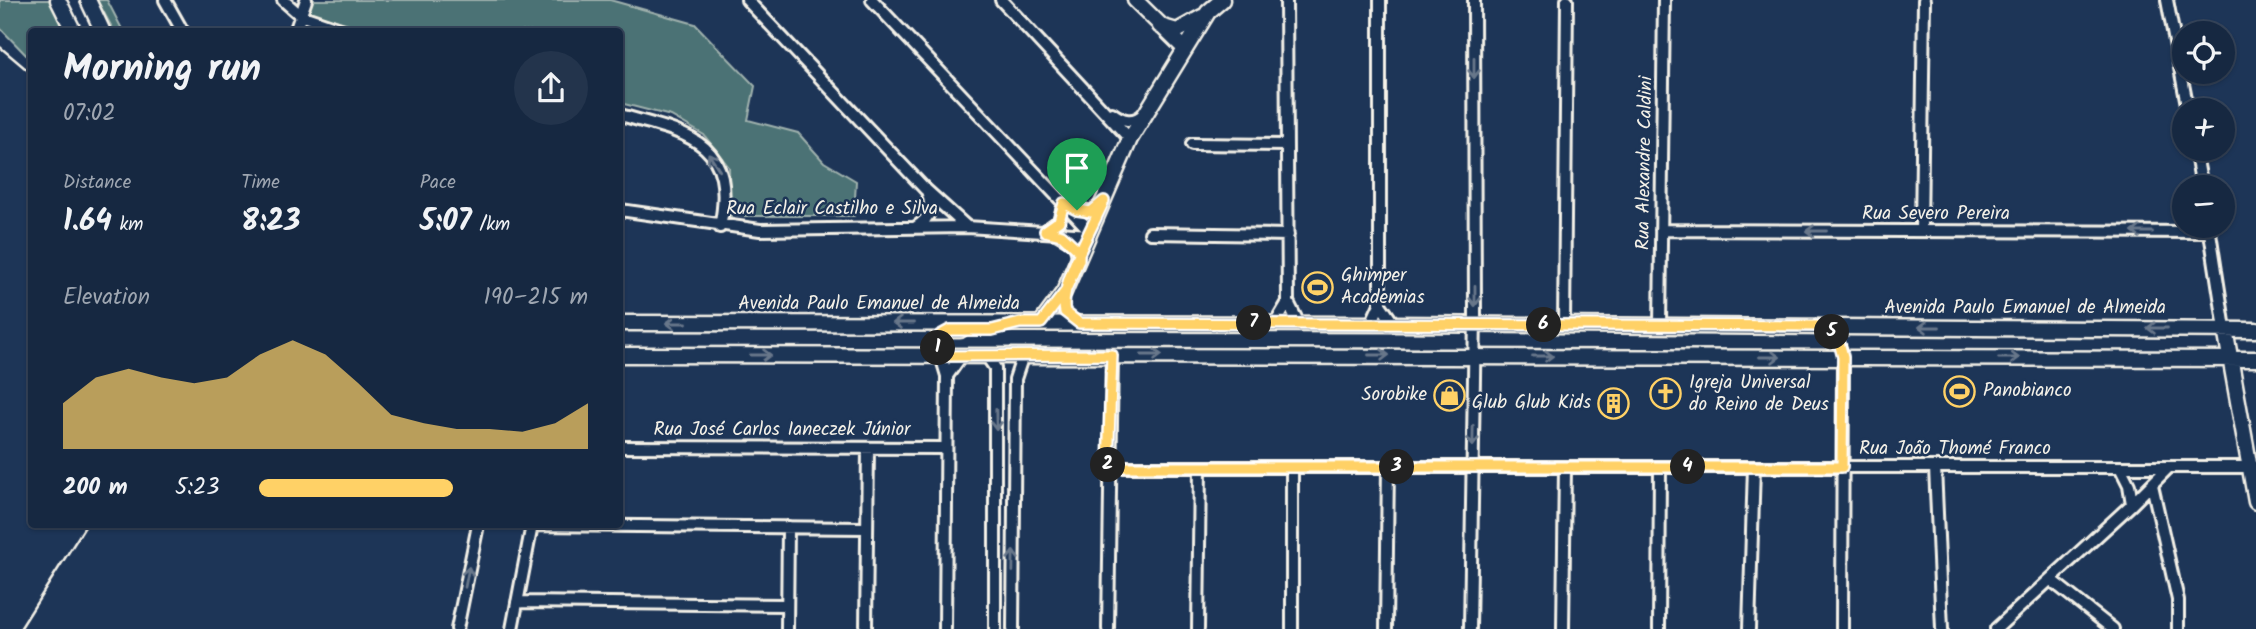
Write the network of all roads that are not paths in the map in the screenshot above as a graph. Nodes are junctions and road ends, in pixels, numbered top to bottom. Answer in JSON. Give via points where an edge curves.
{"nodes":[{"id":1,"x":58,"y":0,"type":"edge"},
{"id":2,"x":88,"y":0,"type":"edge"},
{"id":3,"x":165,"y":0,"type":"edge"},
{"id":4,"x":283,"y":0,"type":"edge"},
{"id":5,"x":306,"y":0,"type":"edge"},
{"id":6,"x":747,"y":0,"type":"edge"},
{"id":7,"x":872,"y":0,"type":"edge"},
{"id":8,"x":1001,"y":0,"type":"edge"},
{"id":9,"x":1135,"y":0,"type":"edge"},
{"id":10,"x":1222,"y":0,"type":"edge"},
{"id":11,"x":1286,"y":0,"type":"edge"},
{"id":12,"x":1380,"y":0,"type":"edge"},
{"id":13,"x":1474,"y":0,"type":"edge"},
{"id":14,"x":1567,"y":0,"type":"edge"},
{"id":15,"x":1664,"y":0,"type":"edge"},
{"id":16,"x":1924,"y":0,"type":"edge"},
{"id":17,"x":2167,"y":0,"type":"edge"},
{"id":18,"x":1209,"y":12,"type":"junction"},
{"id":19,"x":300,"y":15,"type":"junction"},
{"id":20,"x":1160,"y":26,"type":"junction"},
{"id":21,"x":72,"y":28,"type":"edge"},
{"id":22,"x":101,"y":28,"type":"edge"},
{"id":23,"x":181,"y":28,"type":"edge"},
{"id":24,"x":296,"y":28,"type":"edge"},
{"id":25,"x":337,"y":28,"type":"edge"},
{"id":26,"x":1185,"y":49,"type":"junction"},
{"id":27,"x":2186,"y":98,"type":"edge"},
{"id":28,"x":1098,"y":103,"type":"junction"},
{"id":29,"x":1146,"y":113,"type":"junction"},
{"id":30,"x":623,"y":116,"type":"edge"},
{"id":31,"x":1121,"y":120,"type":"junction"},
{"id":32,"x":1133,"y":134,"type":"junction"},
{"id":33,"x":1192,"y":144,"type":"dead end"},
{"id":34,"x":1287,"y":145,"type":"junction"},
{"id":35,"x":925,"y":189,"type":"junction"},
{"id":36,"x":1104,"y":201,"type":"junction"},
{"id":37,"x":1064,"y":203,"type":"junction"},
{"id":38,"x":932,"y":206,"type":"junction"},
{"id":39,"x":623,"y":210,"type":"edge"},
{"id":40,"x":951,"y":213,"type":"junction"},
{"id":41,"x":720,"y":227,"type":"junction"},
{"id":42,"x":942,"y":227,"type":"junction"},
{"id":43,"x":915,"y":228,"type":"junction"},
{"id":44,"x":967,"y":228,"type":"junction"},
{"id":45,"x":2172,"y":229,"type":"edge"},
{"id":46,"x":1661,"y":230,"type":"junction"},
{"id":47,"x":1045,"y":231,"type":"junction"},
{"id":48,"x":1921,"y":231,"type":"junction"},
{"id":49,"x":1091,"y":233,"type":"junction"},
{"id":50,"x":1150,"y":233,"type":"dead end"},
{"id":51,"x":1288,"y":235,"type":"junction"},
{"id":52,"x":2211,"y":238,"type":"edge"},
{"id":53,"x":1079,"y":260,"type":"junction"},
{"id":54,"x":1065,"y":292,"type":"junction"},
{"id":55,"x":1288,"y":302,"type":"junction"},
{"id":56,"x":1380,"y":304,"type":"junction"},
{"id":57,"x":623,"y":323,"type":"edge"},
{"id":58,"x":1020,"y":323,"type":"junction"},
{"id":59,"x":1041,"y":323,"type":"junction"},
{"id":60,"x":1079,"y":323,"type":"junction"},
{"id":61,"x":1275,"y":324,"type":"junction"},
{"id":62,"x":1299,"y":324,"type":"junction"},
{"id":63,"x":1371,"y":324,"type":"junction"},
{"id":64,"x":1394,"y":324,"type":"junction"},
{"id":65,"x":1475,"y":324,"type":"junction"},
{"id":66,"x":1564,"y":325,"type":"junction"},
{"id":67,"x":1660,"y":326,"type":"junction"},
{"id":68,"x":1825,"y":326,"type":"junction"},
{"id":69,"x":2225,"y":329,"type":"junction"},
{"id":70,"x":2256,"y":330,"type":"edge"},
{"id":71,"x":623,"y":355,"type":"edge"},
{"id":72,"x":962,"y":355,"type":"junction"},
{"id":73,"x":986,"y":355,"type":"junction"},
{"id":74,"x":1023,"y":355,"type":"junction"},
{"id":75,"x":1112,"y":355,"type":"junction"},
{"id":76,"x":941,"y":356,"type":"junction"},
{"id":77,"x":1474,"y":356,"type":"junction"},
{"id":78,"x":1843,"y":357,"type":"junction"},
{"id":79,"x":2230,"y":359,"type":"junction"},
{"id":80,"x":2256,"y":359,"type":"edge"},
{"id":81,"x":947,"y":376,"type":"junction"},
{"id":82,"x":1014,"y":443,"type":"junction"},
{"id":83,"x":996,"y":444,"type":"junction"},
{"id":84,"x":623,"y":447,"type":"edge"},
{"id":85,"x":868,"y":448,"type":"junction"},
{"id":86,"x":945,"y":448,"type":"junction"},
{"id":87,"x":1108,"y":467,"type":"junction"},
{"id":88,"x":1200,"y":467,"type":"junction"},
{"id":89,"x":1292,"y":467,"type":"junction"},
{"id":90,"x":1388,"y":467,"type":"junction"},
{"id":91,"x":1473,"y":467,"type":"junction"},
{"id":92,"x":1566,"y":467,"type":"junction"},
{"id":93,"x":1660,"y":467,"type":"junction"},
{"id":94,"x":1754,"y":467,"type":"junction"},
{"id":95,"x":1842,"y":467,"type":"junction"},
{"id":96,"x":1935,"y":467,"type":"junction"},
{"id":97,"x":2120,"y":467,"type":"junction"},
{"id":98,"x":2169,"y":467,"type":"junction"},
{"id":99,"x":2253,"y":467,"type":"edge"},
{"id":100,"x":2152,"y":485,"type":"junction"},
{"id":101,"x":2256,"y":502,"type":"edge"},
{"id":102,"x":2132,"y":505,"type":"junction"},
{"id":103,"x":623,"y":526,"type":"edge"},
{"id":104,"x":788,"y":527,"type":"junction"},
{"id":105,"x":477,"y":528,"type":"edge"},
{"id":106,"x":531,"y":528,"type":"edge"},
{"id":107,"x":866,"y":528,"type":"junction"},
{"id":108,"x":2051,"y":580,"type":"junction"},
{"id":109,"x":517,"y":602,"type":"junction"},
{"id":110,"x":787,"y":605,"type":"junction"},
{"id":111,"x":457,"y":629,"type":"edge"},
{"id":112,"x":512,"y":629,"type":"edge"},
{"id":113,"x":787,"y":629,"type":"edge"},
{"id":114,"x":866,"y":629,"type":"edge"},
{"id":115,"x":945,"y":629,"type":"edge"},
{"id":116,"x":995,"y":629,"type":"edge"},
{"id":117,"x":1013,"y":629,"type":"edge"},
{"id":118,"x":1108,"y":629,"type":"edge"},
{"id":119,"x":1198,"y":629,"type":"edge"},
{"id":120,"x":1292,"y":629,"type":"edge"},
{"id":121,"x":1386,"y":629,"type":"edge"},
{"id":122,"x":1470,"y":629,"type":"edge"},
{"id":123,"x":1563,"y":629,"type":"edge"},
{"id":124,"x":1658,"y":629,"type":"edge"},
{"id":125,"x":1749,"y":629,"type":"edge"},
{"id":126,"x":1842,"y":629,"type":"edge"},
{"id":127,"x":1942,"y":629,"type":"edge"},
{"id":128,"x":1996,"y":629,"type":"edge"},
{"id":129,"x":2113,"y":629,"type":"edge"},
{"id":130,"x":2178,"y":629,"type":"edge"}],
"edges":[{"from":1,"to":21,"type":"main road"},
{"from":2,"to":22,"type":"main road"},
{"from":3,"to":23,"type":"street"},
{"from":4,"to":19,"type":"street"},
{"from":5,"to":19,"type":"street"},
{"from":6,"to":35,"type":"street"},
{"from":7,"to":37,"type":"street"},
{"from":8,"to":28,"type":"street"},
{"from":9,"to":20,"type":"main road"},
{"from":10,"to":18,"type":"main road"},
{"from":11,"to":34,"type":"street"},
{"from":12,"to":56,"type":"street"},
{"from":13,"to":65,"type":"street","one_way":true},
{"from":14,"to":66,"type":"street"},
{"from":15,"to":46,"type":"street","name":"Rua Alexandre Caldini"},
{"from":16,"to":48,"type":"street"},
{"from":17,"to":27,"type":"street"},
{"from":18,"to":20,"type":"main road","via":[[1185,29]]},
{"from":18,"to":26,"type":"main road"},
{"from":19,"to":24,"type":"street"},
{"from":19,"to":25,"type":"street"},
{"from":20,"to":26,"type":"main road"},
{"from":26,"to":29,"type":"main road"},
{"from":28,"to":31,"type":"street"},
{"from":28,"to":32,"type":"street"},
{"from":29,"to":31,"type":"street","via":[[1139,119]]},
{"from":29,"to":32,"type":"main road"},
{"from":41,"to":30,"type":"street","one_way":true,"via":[[724,181],[699,141],[669,127]]},
{"from":31,"to":32,"type":"street"},
{"from":32,"to":36,"type":"main road"},
{"from":33,"to":34,"type":"street"},
{"from":34,"to":51,"type":"street"},
{"from":35,"to":38,"type":"street"},
{"from":35,"to":40,"type":"street"},
{"from":36,"to":37,"type":"street","via":[[1091,212]]},
{"from":36,"to":49,"type":"main road"},
{"from":37,"to":47,"type":"street","via":[[1059,221]]},
{"from":37,"to":49,"type":"street"},
{"from":38,"to":42,"type":"street"},
{"from":38,"to":43,"type":"street"},
{"from":39,"to":41,"type":"street","name":"Rua Eclair Castilho e Silva"},
{"from":40,"to":42,"type":"street","via":[[953,223]]},
{"from":40,"to":44,"type":"street"},
{"from":41,"to":43,"type":"street","name":"Rua Eclair Castilho e Silva"},
{"from":42,"to":43,"type":"street","name":"Rua Eclair Castilho e Silva"},
{"from":42,"to":44,"type":"street","name":"Rua Eclair Castilho e Silva"},
{"from":44,"to":47,"type":"street","name":"Rua Eclair Castilho e Silva"},
{"from":45,"to":48,"type":"street","name":"Rua Severo Pereira","one_way":true},
{"from":48,"to":46,"type":"street","name":"Rua Severo Pereira","one_way":true},
{"from":46,"to":67,"type":"street","name":"Rua Alexandre Caldini"},
{"from":47,"to":49,"type":"street","name":"Rua Eclair Castilho e Silva"},
{"from":47,"to":53,"type":"street","name":"Rua Eclair Castilho e Silva","via":[[1075,244]]},
{"from":49,"to":53,"type":"main road"},
{"from":50,"to":51,"type":"street"},
{"from":51,"to":55,"type":"street"},
{"from":52,"to":69,"type":"street"},
{"from":53,"to":54,"type":"main road"},
{"from":54,"to":59,"type":"main road"},
{"from":54,"to":60,"type":"main road","via":[[1065,312]]},
{"from":55,"to":61,"type":"street"},
{"from":55,"to":62,"type":"street"},
{"from":56,"to":63,"type":"street"},
{"from":56,"to":64,"type":"street"},
{"from":58,"to":57,"type":"main road","name":"Avenida Paulo Emanuel de Almeida","one_way":true},
{"from":58,"to":59,"type":"main road","name":"Avenida Paulo Emanuel de Almeida"},
{"from":58,"to":76,"type":"main road","via":[[992,330],[945,332],[937,341]]},
{"from":59,"to":60,"type":"main road","name":"Avenida Paulo Emanuel de Almeida"},
{"from":60,"to":61,"type":"main road","name":"Avenida Paulo Emanuel de Almeida"},
{"from":61,"to":62,"type":"main road","name":"Avenida Paulo Emanuel de Almeida"},
{"from":62,"to":63,"type":"main road","name":"Avenida Paulo Emanuel de Almeida"},
{"from":63,"to":64,"type":"main road","name":"Avenida Paulo Emanuel de Almeida"},
{"from":64,"to":65,"type":"main road","name":"Avenida Paulo Emanuel de Almeida"},
{"from":65,"to":66,"type":"main road","name":"Avenida Paulo Emanuel de Almeida"},
{"from":65,"to":77,"type":"street"},
{"from":66,"to":67,"type":"main road","name":"Avenida Paulo Emanuel de Almeida"},
{"from":67,"to":68,"type":"main road","name":"Avenida Paulo Emanuel de Almeida"},
{"from":69,"to":68,"type":"main road","name":"Avenida Paulo Emanuel de Almeida","one_way":true},
{"from":68,"to":78,"type":"street","via":[[1839,342]]},
{"from":69,"to":70,"type":"main road","name":"Avenida Paulo Emanuel de Almeida"},
{"from":69,"to":79,"type":"main road"},
{"from":71,"to":76,"type":"main road","one_way":true},
{"from":72,"to":73,"type":"main road"},
{"from":72,"to":76,"type":"main road"},
{"from":72,"to":81,"type":"street"},
{"from":73,"to":74,"type":"main road"},
{"from":73,"to":83,"type":"street","one_way":true,"via":[[995,368]]},
{"from":74,"to":75,"type":"main road"},
{"from":74,"to":82,"type":"street","via":[[1015,379]]},
{"from":75,"to":77,"type":"main road","one_way":true},
{"from":75,"to":87,"type":"street"},
{"from":76,"to":81,"type":"street"},
{"from":77,"to":78,"type":"main road","one_way":true},
{"from":77,"to":91,"type":"street","one_way":true},
{"from":78,"to":79,"type":"main road","one_way":true},
{"from":78,"to":95,"type":"street"},
{"from":79,"to":80,"type":"main road"},
{"from":79,"to":99,"type":"main road"},
{"from":81,"to":86,"type":"street"},
{"from":82,"to":83,"type":"street"},
{"from":117,"to":82,"type":"street","one_way":true},
{"from":83,"to":116,"type":"street"},
{"from":84,"to":85,"type":"street","name":"Rua José Carlos Ianeczek Júnior"},
{"from":85,"to":86,"type":"street","name":"Rua José Carlos Ianeczek Júnior"},
{"from":85,"to":107,"type":"street"},
{"from":86,"to":115,"type":"street"},
{"from":87,"to":88,"type":"street","name":"Rua João Thomé Franco"},
{"from":87,"to":118,"type":"street"},
{"from":88,"to":89,"type":"street","name":"Rua João Thomé Franco"},
{"from":88,"to":119,"type":"street"},
{"from":89,"to":90,"type":"street","name":"Rua João Thomé Franco"},
{"from":89,"to":120,"type":"street"},
{"from":90,"to":91,"type":"street","name":"Rua João Thomé Franco"},
{"from":90,"to":121,"type":"street"},
{"from":91,"to":92,"type":"street","name":"Rua João Thomé Franco"},
{"from":91,"to":122,"type":"street"},
{"from":92,"to":93,"type":"street","name":"Rua João Thomé Franco"},
{"from":92,"to":123,"type":"street"},
{"from":93,"to":94,"type":"street","name":"Rua João Thomé Franco"},
{"from":93,"to":124,"type":"street"},
{"from":94,"to":95,"type":"street","name":"Rua João Thomé Franco"},
{"from":94,"to":125,"type":"street"},
{"from":95,"to":96,"type":"street","name":"Rua João Thomé Franco"},
{"from":95,"to":126,"type":"street"},
{"from":96,"to":97,"type":"street","name":"Rua João Thomé Franco"},
{"from":96,"to":127,"type":"street"},
{"from":97,"to":98,"type":"street","name":"Rua João Thomé Franco"},
{"from":97,"to":102,"type":"street"},
{"from":98,"to":99,"type":"street","name":"Rua João Thomé Franco"},
{"from":98,"to":100,"type":"street"},
{"from":99,"to":101,"type":"main road"},
{"from":100,"to":102,"type":"street"},
{"from":100,"to":130,"type":"street","via":[[2178,600]]},
{"from":102,"to":108,"type":"street"},
{"from":103,"to":104,"type":"street"},
{"from":104,"to":107,"type":"street"},
{"from":104,"to":110,"type":"street"},
{"from":111,"to":105,"type":"street","one_way":true},
{"from":106,"to":109,"type":"street"},
{"from":107,"to":114,"type":"street"},
{"from":108,"to":128,"type":"street"},
{"from":108,"to":129,"type":"street"},
{"from":109,"to":110,"type":"street"},
{"from":109,"to":112,"type":"street"},
{"from":110,"to":113,"type":"street"}]}
